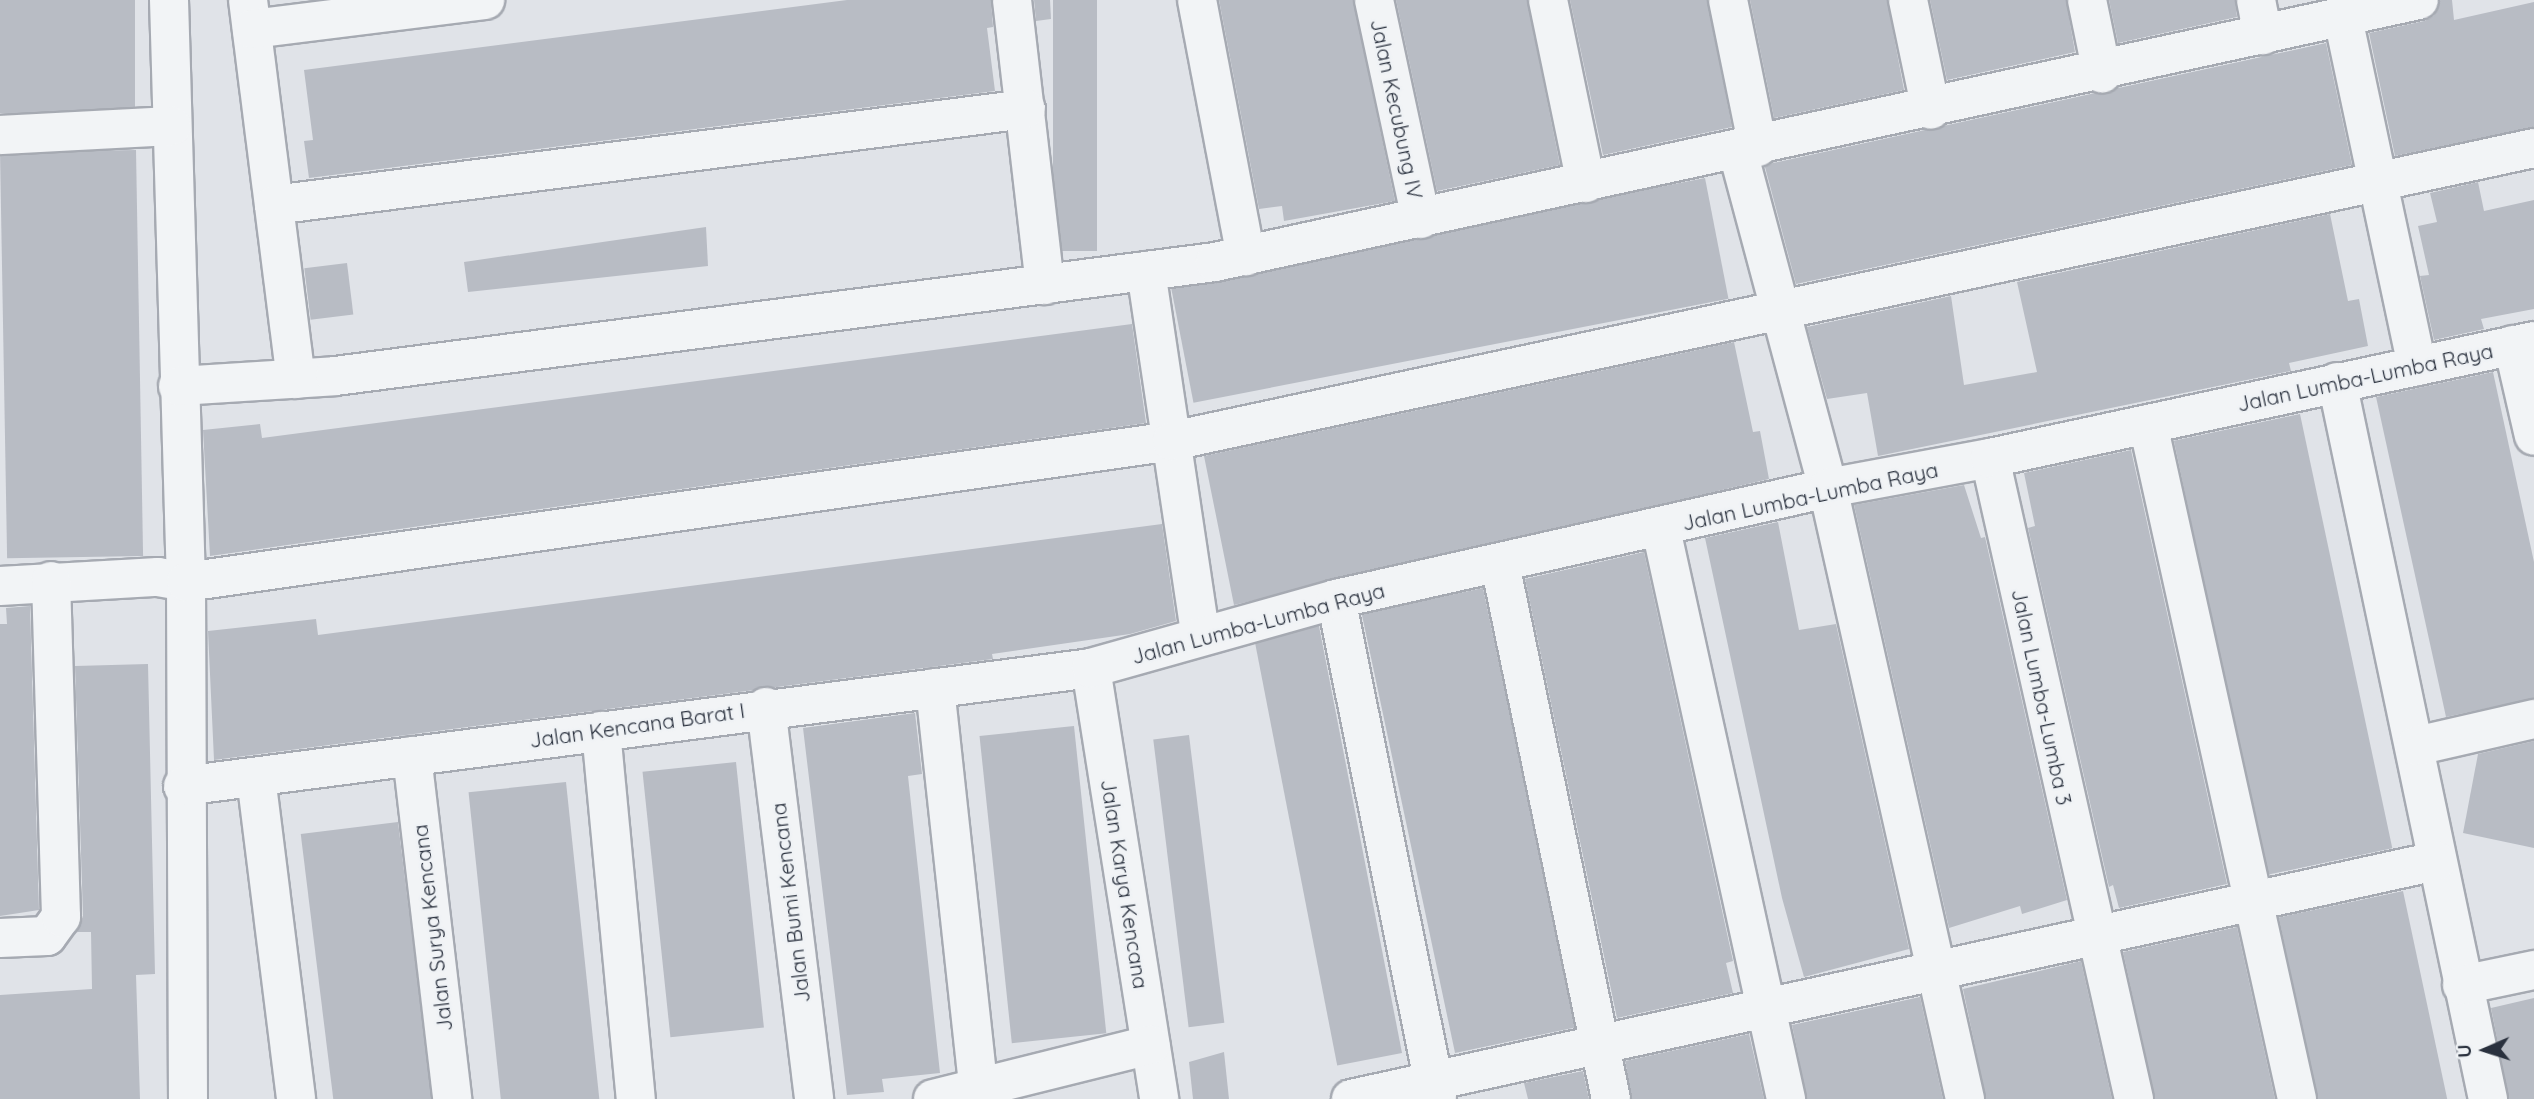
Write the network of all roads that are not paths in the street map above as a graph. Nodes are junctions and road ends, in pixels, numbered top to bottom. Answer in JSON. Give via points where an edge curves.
{"nodes":[{"id":1,"x":169,"y":0,"type":"edge"},
{"id":2,"x":485,"y":0,"type":"edge"},
{"id":3,"x":1012,"y":0,"type":"edge"},
{"id":4,"x":1197,"y":0,"type":"edge"},
{"id":5,"x":1374,"y":0,"type":"edge"},
{"id":6,"x":1548,"y":0,"type":"edge"},
{"id":7,"x":1728,"y":0,"type":"edge"},
{"id":8,"x":1908,"y":0,"type":"edge"},
{"id":9,"x":2087,"y":0,"type":"edge"},
{"id":10,"x":2419,"y":0,"type":"edge"},
{"id":11,"x":250,"y":15,"type":"edge"},
{"id":12,"x":2259,"y":18,"type":"edge"},
{"id":13,"x":2343,"y":18,"type":"junction"},
{"id":14,"x":2102,"y":73,"type":"junction"},
{"id":15,"x":1026,"y":109,"type":"junction"},
{"id":16,"x":1931,"y":110,"type":"junction"},
{"id":17,"x":172,"y":126,"type":"junction"},
{"id":18,"x":0,"y":135,"type":"edge"},
{"id":19,"x":2534,"y":148,"type":"edge"},
{"id":20,"x":1748,"y":150,"type":"junction"},
{"id":21,"x":1586,"y":183,"type":"junction"},
{"id":22,"x":2375,"y":183,"type":"junction"},
{"id":23,"x":274,"y":205,"type":"junction"},
{"id":24,"x":1421,"y":219,"type":"junction"},
{"id":25,"x":1246,"y":256,"type":"junction"},
{"id":26,"x":1146,"y":271,"type":"junction"},
{"id":27,"x":1045,"y":285,"type":"junction"},
{"id":28,"x":1780,"y":312,"type":"junction"},
{"id":29,"x":2524,"y":343,"type":"edge"},
{"id":30,"x":2417,"y":366,"type":"junction"},
{"id":31,"x":296,"y":379,"type":"junction"},
{"id":32,"x":2337,"y":382,"type":"junction"},
{"id":33,"x":178,"y":386,"type":"junction"},
{"id":34,"x":2148,"y":424,"type":"junction"},
{"id":35,"x":2534,"y":436,"type":"edge"},
{"id":36,"x":1172,"y":441,"type":"junction"},
{"id":37,"x":1990,"y":458,"type":"junction"},
{"id":38,"x":1828,"y":488,"type":"junction"},
{"id":39,"x":1661,"y":529,"type":"junction"},
{"id":40,"x":1500,"y":564,"type":"junction"},
{"id":41,"x":51,"y":581,"type":"junction"},
{"id":42,"x":186,"y":582,"type":"junction"},
{"id":43,"x":0,"y":586,"type":"edge"},
{"id":44,"x":1336,"y":599,"type":"junction"},
{"id":45,"x":1199,"y":634,"type":"junction"},
{"id":46,"x":1091,"y":668,"type":"junction"},
{"id":47,"x":935,"y":688,"type":"junction"},
{"id":48,"x":766,"y":707,"type":"junction"},
{"id":49,"x":2534,"y":719,"type":"edge"},
{"id":50,"x":601,"y":731,"type":"junction"},
{"id":51,"x":2416,"y":746,"type":"junction"},
{"id":52,"x":412,"y":756,"type":"junction"},
{"id":53,"x":256,"y":777,"type":"junction"},
{"id":54,"x":183,"y":786,"type":"junction"},
{"id":55,"x":2436,"y":861,"type":"junction"},
{"id":56,"x":2250,"y":901,"type":"junction"},
{"id":57,"x":2094,"y":935,"type":"junction"},
{"id":58,"x":0,"y":938,"type":"edge"},
{"id":59,"x":1936,"y":969,"type":"junction"},
{"id":60,"x":2534,"y":970,"type":"edge"},
{"id":61,"x":2462,"y":985,"type":"junction"},
{"id":62,"x":1765,"y":1005,"type":"junction"},
{"id":63,"x":1599,"y":1043,"type":"junction"},
{"id":64,"x":1150,"y":1045,"type":"junction"},
{"id":65,"x":978,"y":1087,"type":"junction"},
{"id":66,"x":1435,"y":1090,"type":"edge"},
{"id":67,"x":188,"y":1099,"type":"edge"},
{"id":68,"x":296,"y":1099,"type":"edge"},
{"id":69,"x":452,"y":1099,"type":"edge"},
{"id":70,"x":636,"y":1099,"type":"edge"},
{"id":71,"x":814,"y":1099,"type":"edge"},
{"id":72,"x":933,"y":1099,"type":"edge"},
{"id":73,"x":1159,"y":1099,"type":"edge"},
{"id":74,"x":1351,"y":1099,"type":"edge"},
{"id":75,"x":1611,"y":1099,"type":"edge"},
{"id":76,"x":1786,"y":1099,"type":"edge"},
{"id":77,"x":1965,"y":1099,"type":"edge"},
{"id":78,"x":2134,"y":1099,"type":"edge"},
{"id":79,"x":2297,"y":1099,"type":"edge"},
{"id":80,"x":2488,"y":1099,"type":"edge"}],
"edges":[{"from":1,"to":17,"type":"street"},
{"from":2,"to":11,"type":"street"},
{"from":3,"to":15,"type":"street"},
{"from":4,"to":25,"type":"street"},
{"from":5,"to":24,"type":"street","name":"Jalan Kecubung IV"},
{"from":6,"to":21,"type":"street"},
{"from":7,"to":20,"type":"street"},
{"from":8,"to":16,"type":"street"},
{"from":9,"to":14,"type":"street"},
{"from":10,"to":13,"type":"street"},
{"from":11,"to":23,"type":"street"},
{"from":12,"to":13,"type":"street"},
{"from":12,"to":14,"type":"street"},
{"from":13,"to":22,"type":"street"},
{"from":14,"to":16,"type":"street"},
{"from":15,"to":23,"type":"street"},
{"from":15,"to":27,"type":"street"},
{"from":16,"to":20,"type":"street"},
{"from":17,"to":18,"type":"street"},
{"from":17,"to":33,"type":"street"},
{"from":19,"to":22,"type":"street"},
{"from":20,"to":21,"type":"street"},
{"from":20,"to":28,"type":"street"},
{"from":21,"to":24,"type":"street"},
{"from":22,"to":28,"type":"street"},
{"from":22,"to":30,"type":"street"},
{"from":23,"to":31,"type":"street"},
{"from":24,"to":25,"type":"street"},
{"from":25,"to":26,"type":"street"},
{"from":26,"to":27,"type":"street"},
{"from":26,"to":36,"type":"street"},
{"from":27,"to":31,"type":"street"},
{"from":28,"to":36,"type":"street"},
{"from":28,"to":38,"type":"street"},
{"from":29,"to":30,"type":"street","name":"Jalan Lumba-Lumba Raya"},
{"from":29,"to":35,"type":"street"},
{"from":30,"to":32,"type":"street","name":"Jalan Lumba-Lumba Raya"},
{"from":31,"to":33,"type":"street"},
{"from":32,"to":34,"type":"street","name":"Jalan Lumba-Lumba Raya"},
{"from":32,"to":51,"type":"street"},
{"from":33,"to":42,"type":"street"},
{"from":34,"to":37,"type":"street","name":"Jalan Lumba-Lumba Raya"},
{"from":34,"to":56,"type":"street"},
{"from":36,"to":42,"type":"street"},
{"from":36,"to":45,"type":"street"},
{"from":37,"to":38,"type":"street","name":"Jalan Lumba-Lumba Raya"},
{"from":37,"to":57,"type":"street","name":"Jalan Lumba-Lumba 3"},
{"from":38,"to":39,"type":"street","name":"Jalan Lumba-Lumba Raya"},
{"from":38,"to":59,"type":"street"},
{"from":39,"to":40,"type":"street","name":"Jalan Lumba-Lumba Raya"},
{"from":39,"to":62,"type":"street"},
{"from":40,"to":44,"type":"street","name":"Jalan Lumba-Lumba Raya"},
{"from":40,"to":63,"type":"street"},
{"from":41,"to":42,"type":"street","via":[[158,577]]},
{"from":41,"to":43,"type":"street"},
{"from":41,"to":58,"type":"street","via":[[61,918],[47,936]]},
{"from":42,"to":54,"type":"street"},
{"from":44,"to":45,"type":"street","name":"Jalan Lumba-Lumba Raya"},
{"from":44,"to":66,"type":"street"},
{"from":45,"to":46,"type":"street","name":"Jalan Lumba-Lumba Raya"},
{"from":46,"to":47,"type":"street","name":"Jalan Kencana Barat I"},
{"from":46,"to":64,"type":"street","name":"Jalan Karya Kencana"},
{"from":47,"to":48,"type":"street","name":"Jalan Kencana Barat I"},
{"from":47,"to":65,"type":"street"},
{"from":48,"to":50,"type":"street","name":"Jalan Kencana Barat I"},
{"from":48,"to":71,"type":"street","name":"Jalan Bumi Kencana"},
{"from":49,"to":51,"type":"street"},
{"from":50,"to":52,"type":"street","name":"Jalan Kencana Barat I"},
{"from":50,"to":70,"type":"street"},
{"from":51,"to":55,"type":"street"},
{"from":52,"to":53,"type":"street","name":"Jalan Kencana Barat I"},
{"from":52,"to":69,"type":"street","name":"Jalan Surya Kencana"},
{"from":53,"to":54,"type":"street","name":"Jalan Kencana Barat I"},
{"from":53,"to":68,"type":"street"},
{"from":54,"to":67,"type":"street"},
{"from":55,"to":56,"type":"street"},
{"from":55,"to":61,"type":"street"},
{"from":56,"to":57,"type":"street"},
{"from":56,"to":79,"type":"street"},
{"from":57,"to":59,"type":"street"},
{"from":57,"to":78,"type":"street","name":"Jalan Lumba-Lumba 3"},
{"from":59,"to":62,"type":"street"},
{"from":59,"to":77,"type":"street"},
{"from":60,"to":61,"type":"street"},
{"from":61,"to":80,"type":"street"},
{"from":62,"to":63,"type":"street"},
{"from":62,"to":76,"type":"street"},
{"from":63,"to":66,"type":"street"},
{"from":63,"to":75,"type":"street"},
{"from":64,"to":65,"type":"street"},
{"from":64,"to":73,"type":"street","name":"Jalan Karya Kencana"},
{"from":65,"to":72,"type":"street"},
{"from":66,"to":74,"type":"street"}]}
